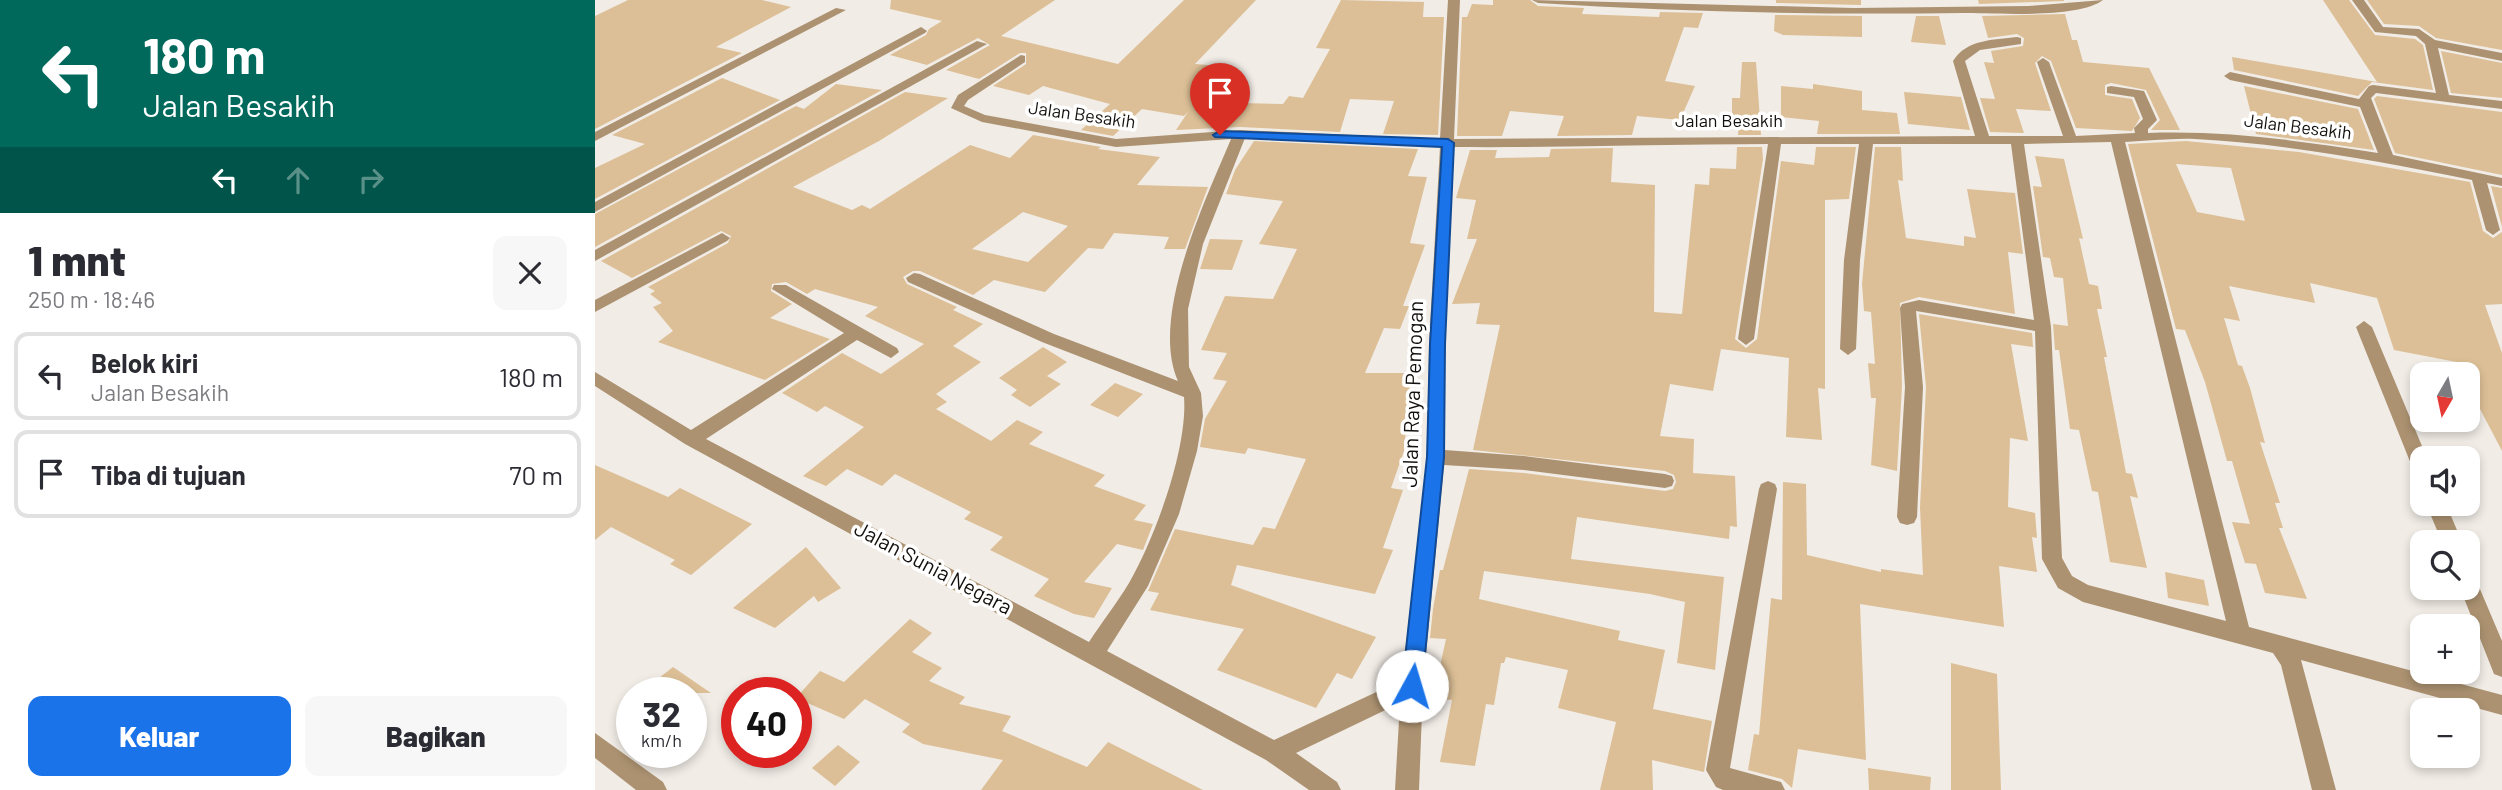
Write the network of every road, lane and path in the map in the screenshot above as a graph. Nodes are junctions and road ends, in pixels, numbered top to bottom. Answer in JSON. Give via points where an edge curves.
{"nodes":[{"id":1,"x":1454,"y":0,"type":"edge"},
{"id":2,"x":1538,"y":0,"type":"edge"},
{"id":3,"x":2097,"y":0,"type":"edge"},
{"id":4,"x":2358,"y":0,"type":"edge"},
{"id":5,"x":1748,"y":4,"type":"edge"},
{"id":6,"x":1821,"y":4,"type":"edge"},
{"id":7,"x":1899,"y":6,"type":"edge"},
{"id":8,"x":840,"y":10,"type":"dead end"},
{"id":9,"x":921,"y":31,"type":"dead end"},
{"id":10,"x":2427,"y":39,"type":"junction"},
{"id":11,"x":2017,"y":41,"type":"dead end"},
{"id":12,"x":981,"y":44,"type":"dead end"},
{"id":13,"x":2502,"y":57,"type":"edge"},
{"id":14,"x":1020,"y":59,"type":"dead end"},
{"id":15,"x":2043,"y":62,"type":"dead end"},
{"id":16,"x":2230,"y":76,"type":"dead end"},
{"id":17,"x":2111,"y":90,"type":"dead end"},
{"id":18,"x":2443,"y":96,"type":"junction"},
{"id":19,"x":2366,"y":104,"type":"junction"},
{"id":20,"x":2502,"y":105,"type":"edge"},
{"id":21,"x":1240,"y":134,"type":"junction"},
{"id":22,"x":2142,"y":136,"type":"junction"},
{"id":23,"x":595,"y":137,"type":"edge"},
{"id":24,"x":2117,"y":138,"type":"junction"},
{"id":25,"x":1775,"y":141,"type":"junction"},
{"id":26,"x":2017,"y":141,"type":"junction"},
{"id":27,"x":2071,"y":141,"type":"junction"},
{"id":28,"x":1866,"y":142,"type":"junction"},
{"id":29,"x":1984,"y":142,"type":"junction"},
{"id":30,"x":1448,"y":143,"type":"junction"},
{"id":31,"x":2387,"y":158,"type":"junction"},
{"id":32,"x":2478,"y":177,"type":"junction"},
{"id":33,"x":2502,"y":181,"type":"edge"},
{"id":34,"x":595,"y":208,"type":"edge"},
{"id":35,"x":2493,"y":230,"type":"dead end"},
{"id":36,"x":722,"y":238,"type":"dead end"},
{"id":37,"x":595,"y":256,"type":"edge"},
{"id":38,"x":914,"y":278,"type":"dead end"},
{"id":39,"x":780,"y":289,"type":"dead end"},
{"id":40,"x":595,"y":307,"type":"edge"},
{"id":41,"x":2043,"y":327,"type":"junction"},
{"id":42,"x":2364,"y":327,"type":"dead end"},
{"id":43,"x":856,"y":333,"type":"junction"},
{"id":44,"x":1746,"y":339,"type":"dead end"},
{"id":45,"x":1847,"y":349,"type":"dead end"},
{"id":46,"x":891,"y":352,"type":"dead end"},
{"id":47,"x":595,"y":378,"type":"edge"},
{"id":48,"x":1192,"y":393,"type":"junction"},
{"id":49,"x":691,"y":439,"type":"junction"},
{"id":50,"x":2413,"y":446,"type":"edge"},
{"id":51,"x":1436,"y":457,"type":"junction"},
{"id":52,"x":1665,"y":481,"type":"dead end"},
{"id":53,"x":1768,"y":489,"type":"dead end"},
{"id":54,"x":1907,"y":517,"type":"dead end"},
{"id":55,"x":2474,"y":600,"type":"edge"},
{"id":56,"x":2239,"y":631,"type":"junction"},
{"id":57,"x":2282,"y":648,"type":"junction"},
{"id":58,"x":1094,"y":653,"type":"junction"},
{"id":59,"x":2502,"y":667,"type":"edge"},
{"id":60,"x":1412,"y":686,"type":"junction"},
{"id":61,"x":2502,"y":705,"type":"edge"},
{"id":62,"x":598,"y":751,"type":"edge"},
{"id":63,"x":1275,"y":751,"type":"junction"},
{"id":64,"x":655,"y":790,"type":"edge"},
{"id":65,"x":1329,"y":790,"type":"edge"},
{"id":66,"x":1407,"y":790,"type":"edge"},
{"id":67,"x":1773,"y":790,"type":"edge"},
{"id":68,"x":2324,"y":790,"type":"edge"}],
"edges":[{"from":1,"to":30,"type":"street","name":"Jalan Raya Pemogan"},
{"from":2,"to":5,"type":"street"},
{"from":3,"to":7,"type":"street","via":[[2027,9]]},
{"from":4,"to":10,"type":"street","via":[[2379,30]]},
{"from":5,"to":6,"type":"street"},
{"from":6,"to":7,"type":"street"},
{"from":8,"to":23,"type":"street"},
{"from":9,"to":34,"type":"street"},
{"from":10,"to":13,"type":"street"},
{"from":10,"to":18,"type":"street"},
{"from":11,"to":29,"type":"street","via":[[1973,48],[1959,61]]},
{"from":12,"to":37,"type":"street"},
{"from":14,"to":21,"type":"street","name":"Jalan Besakih","via":[[963,98],[957,108],[982,118],[1116,143]]},
{"from":15,"to":27,"type":"street"},
{"from":16,"to":19,"type":"street"},
{"from":17,"to":22,"type":"street","via":[[2139,94],[2150,120],[2141,128]]},
{"from":18,"to":19,"type":"street","via":[[2373,89],[2365,97]]},
{"from":18,"to":20,"type":"street"},
{"from":19,"to":31,"type":"street"},
{"from":21,"to":30,"type":"street","name":"Jalan Besakih"},
{"from":21,"to":48,"type":"street","via":[[1195,244],[1180,309],[1180,368]]},
{"from":22,"to":24,"type":"street","name":"Jalan Besakih"},
{"from":22,"to":31,"type":"street","name":"Jalan Besakih","via":[[2273,141]]},
{"from":24,"to":27,"type":"street","name":"Jalan Besakih"},
{"from":24,"to":56,"type":"street"},
{"from":25,"to":28,"type":"street","name":"Jalan Besakih"},
{"from":25,"to":30,"type":"street","name":"Jalan Besakih"},
{"from":25,"to":44,"type":"street"},
{"from":26,"to":27,"type":"street","name":"Jalan Besakih"},
{"from":26,"to":29,"type":"street","name":"Jalan Besakih"},
{"from":26,"to":41,"type":"street"},
{"from":28,"to":29,"type":"street","name":"Jalan Besakih"},
{"from":28,"to":45,"type":"street"},
{"from":30,"to":51,"type":"street","name":"Jalan Raya Pemogan"},
{"from":31,"to":32,"type":"street","name":"Jalan Besakih"},
{"from":32,"to":33,"type":"street","name":"Jalan Besakih"},
{"from":32,"to":35,"type":"street"},
{"from":36,"to":40,"type":"street"},
{"from":38,"to":48,"type":"street","via":[[1048,338]]},
{"from":39,"to":43,"type":"street"},
{"from":41,"to":54,"type":"street","via":[[1919,305],[1908,307],[1914,387]]},
{"from":41,"to":56,"type":"street","via":[[2052,559],[2058,573],[2083,593]]},
{"from":42,"to":50,"type":"street"},
{"from":43,"to":46,"type":"street"},
{"from":43,"to":49,"type":"street"},
{"from":47,"to":49,"type":"street","name":"Jalan Sunia Negara"},
{"from":48,"to":58,"type":"street","via":[[1194,416],[1188,451],[1169,514],[1138,586]]},
{"from":49,"to":58,"type":"street","name":"Jalan Sunia Negara"},
{"from":51,"to":52,"type":"street"},
{"from":51,"to":60,"type":"street","name":"Jalan Raya Pemogan"},
{"from":53,"to":67,"type":"street","via":[[1718,770],[1719,776],[1733,783]]},
{"from":55,"to":59,"type":"street"},
{"from":56,"to":57,"type":"street"},
{"from":57,"to":61,"type":"street"},
{"from":57,"to":68,"type":"street","via":[[2291,662]]},
{"from":58,"to":63,"type":"street","name":"Jalan Sunia Negara"},
{"from":60,"to":63,"type":"street"},
{"from":60,"to":66,"type":"street","name":"Jalan Raya Pemogan"},
{"from":62,"to":64,"type":"street"},
{"from":63,"to":65,"type":"street","name":"Jalan Sunia Negara"}]}
